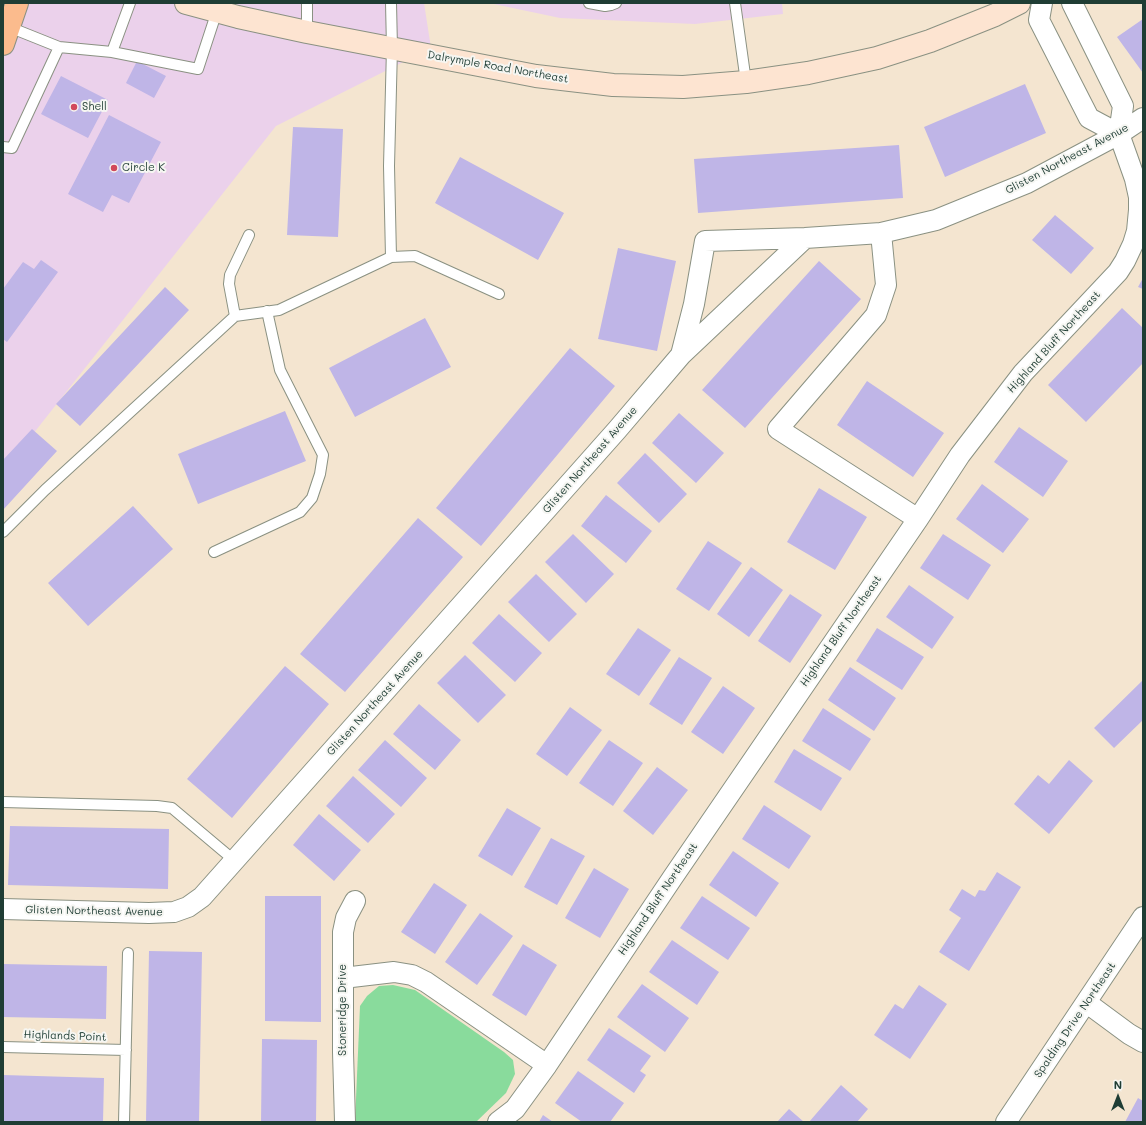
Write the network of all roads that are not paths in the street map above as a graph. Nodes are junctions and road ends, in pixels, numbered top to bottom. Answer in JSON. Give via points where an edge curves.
{"nodes":[{"id":1,"x":17,"y":3,"type":"edge"},
{"id":2,"x":130,"y":3,"type":"edge"},
{"id":3,"x":186,"y":3,"type":"edge"},
{"id":4,"x":307,"y":3,"type":"edge"},
{"id":5,"x":391,"y":3,"type":"edge"},
{"id":6,"x":589,"y":3,"type":"edge"},
{"id":7,"x":616,"y":3,"type":"edge"},
{"id":8,"x":735,"y":3,"type":"edge"},
{"id":9,"x":1019,"y":3,"type":"edge"},
{"id":10,"x":1042,"y":3,"type":"edge"},
{"id":11,"x":1072,"y":3,"type":"edge"},
{"id":12,"x":217,"y":11,"type":"junction"},
{"id":13,"x":307,"y":32,"type":"junction"},
{"id":14,"x":6,"y":36,"type":"edge"},
{"id":15,"x":59,"y":47,"type":"junction"},
{"id":16,"x":392,"y":48,"type":"junction"},
{"id":17,"x":112,"y":52,"type":"junction"},
{"id":18,"x":746,"y":82,"type":"junction"},
{"id":19,"x":1143,"y":118,"type":"edge"},
{"id":20,"x":1119,"y":134,"type":"junction"},
{"id":21,"x":3,"y":147,"type":"edge"},
{"id":22,"x":881,"y":233,"type":"junction"},
{"id":23,"x":250,"y":235,"type":"dead end"},
{"id":24,"x":805,"y":238,"type":"junction"},
{"id":25,"x":391,"y":257,"type":"junction"},
{"id":26,"x":499,"y":294,"type":"dead end"},
{"id":27,"x":268,"y":312,"type":"junction"},
{"id":28,"x":235,"y":316,"type":"junction"},
{"id":29,"x":681,"y":355,"type":"junction"},
{"id":30,"x":918,"y":519,"type":"junction"},
{"id":31,"x":3,"y":532,"type":"edge"},
{"id":32,"x":214,"y":552,"type":"dead end"},
{"id":33,"x":3,"y":802,"type":"edge"},
{"id":34,"x":235,"y":861,"type":"junction"},
{"id":35,"x":355,"y":901,"type":"dead end"},
{"id":36,"x":3,"y":909,"type":"edge"},
{"id":37,"x":1143,"y":918,"type":"edge"},
{"id":38,"x":128,"y":953,"type":"dead end"},
{"id":39,"x":343,"y":978,"type":"junction"},
{"id":40,"x":1087,"y":1003,"type":"junction"},
{"id":41,"x":1143,"y":1042,"type":"edge"},
{"id":42,"x":3,"y":1046,"type":"edge"},
{"id":43,"x":126,"y":1050,"type":"junction"},
{"id":44,"x":547,"y":1065,"type":"junction"},
{"id":45,"x":124,"y":1122,"type":"edge"},
{"id":46,"x":345,"y":1122,"type":"edge"},
{"id":47,"x":498,"y":1122,"type":"edge"},
{"id":48,"x":1006,"y":1122,"type":"edge"}],
"edges":[{"from":1,"to":14,"type":"main road"},
{"from":2,"to":17,"type":"lane"},
{"from":3,"to":12,"type":"street","name":"Dalrymple Road Northeast"},
{"from":4,"to":13,"type":"lane"},
{"from":5,"to":16,"type":"lane"},
{"from":6,"to":7,"type":"lane","via":[[597,6],[611,6]]},
{"from":8,"to":18,"type":"lane"},
{"from":9,"to":18,"type":"street","name":"Dalrymple Road Northeast","via":[[930,41],[876,58],[808,73]]},
{"from":10,"to":20,"type":"street","via":[[1039,20],[1089,118]]},
{"from":11,"to":20,"type":"street","name":"Highland Bluff Northeast","via":[[1123,106]]},
{"from":12,"to":13,"type":"street","name":"Dalrymple Road Northeast"},
{"from":12,"to":17,"type":"lane","via":[[198,69]]},
{"from":13,"to":16,"type":"street","name":"Dalrymple Road Northeast"},
{"from":14,"to":15,"type":"lane"},
{"from":15,"to":17,"type":"lane"},
{"from":15,"to":21,"type":"lane","via":[[12,148]]},
{"from":16,"to":18,"type":"street","name":"Dalrymple Road Northeast","via":[[536,76],[613,86],[683,87]]},
{"from":16,"to":25,"type":"lane","via":[[389,166]]},
{"from":19,"to":20,"type":"street","name":"Glisten Northeast Avenue"},
{"from":20,"to":22,"type":"street","name":"Glisten Northeast Avenue","via":[[1027,183],[936,220]]},
{"from":20,"to":30,"type":"street","name":"Highland Bluff Northeast","via":[[1139,196],[1137,231],[1125,261],[1118,272],[1023,373],[960,455]]},
{"from":22,"to":24,"type":"street","name":"Glisten Northeast Avenue"},
{"from":22,"to":30,"type":"street","via":[[886,285],[876,315],[778,429]]},
{"from":23,"to":28,"type":"lane","via":[[230,275],[229,284]]},
{"from":24,"to":29,"type":"street","name":"Glisten Northeast Avenue"},
{"from":24,"to":29,"type":"street","name":"Glisten Northeast Avenue","via":[[705,241],[694,304]]},
{"from":25,"to":26,"type":"lane","via":[[415,256]]},
{"from":25,"to":27,"type":"lane","via":[[279,310]]},
{"from":27,"to":28,"type":"lane"},
{"from":27,"to":32,"type":"lane","via":[[280,370],[323,455],[320,474],[312,498],[300,512]]},
{"from":28,"to":31,"type":"lane","via":[[44,490]]},
{"from":29,"to":34,"type":"street","name":"Glisten Northeast Avenue"},
{"from":30,"to":44,"type":"street","name":"Highland Bluff Northeast","via":[[672,877]]},
{"from":33,"to":34,"type":"lane","via":[[172,808]]},
{"from":34,"to":36,"type":"street","name":"Glisten Northeast Avenue","via":[[202,897],[188,907],[174,912]]},
{"from":35,"to":39,"type":"street","name":"Stoneridge Drive","via":[[346,918],[343,932]]},
{"from":37,"to":40,"type":"street","name":"Spalding Drive Northeast"},
{"from":38,"to":43,"type":"lane"},
{"from":39,"to":44,"type":"street","via":[[394,972],[412,975]]},
{"from":39,"to":46,"type":"street","name":"Stoneridge Drive"},
{"from":40,"to":41,"type":"street"},
{"from":40,"to":48,"type":"street","name":"Spalding Drive Northeast"},
{"from":42,"to":43,"type":"lane","name":"Highlands Point"},
{"from":43,"to":45,"type":"lane"},
{"from":44,"to":47,"type":"street","name":"Highland Bluff Northeast","via":[[515,1109]]}]}
